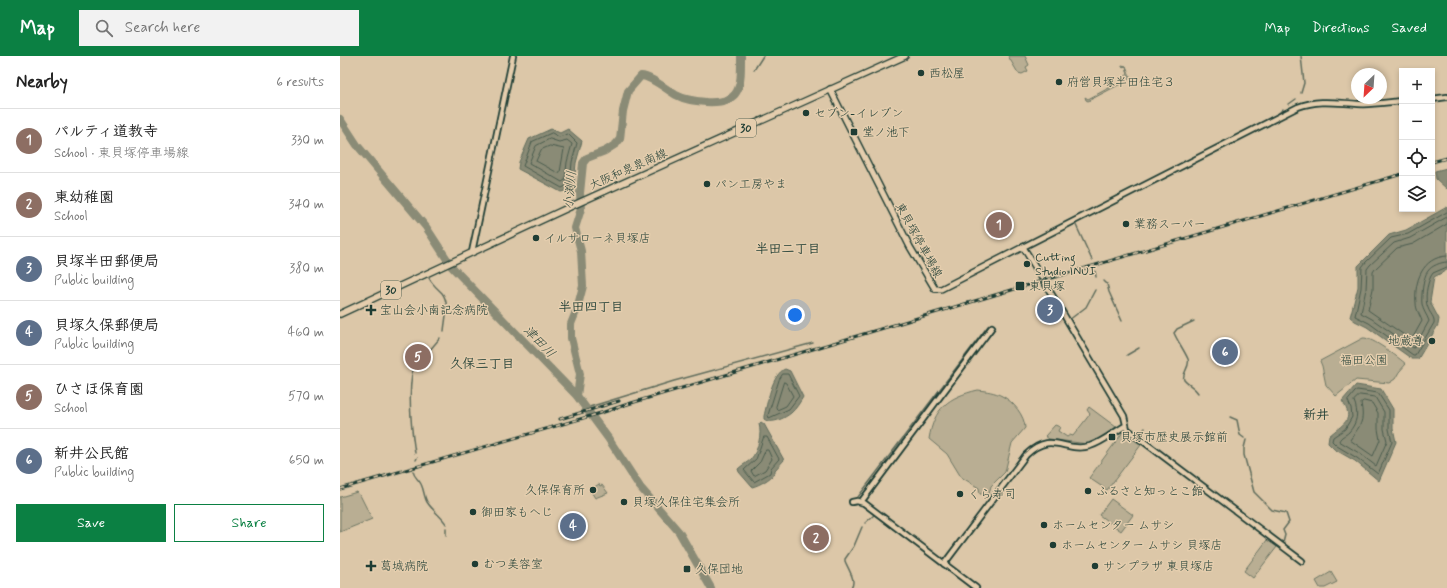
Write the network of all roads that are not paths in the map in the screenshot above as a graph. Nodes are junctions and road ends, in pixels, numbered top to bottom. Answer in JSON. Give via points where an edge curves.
{"nodes":[{"id":1,"x":513,"y":56,"type":"edge"},
{"id":2,"x":905,"y":56,"type":"edge"},
{"id":3,"x":830,"y":89,"type":"junction"},
{"id":4,"x":1447,"y":97,"type":"edge"},
{"id":5,"x":1435,"y":98,"type":"edge"},
{"id":6,"x":1399,"y":101,"type":"edge"},
{"id":7,"x":1023,"y":246,"type":"junction"},
{"id":8,"x":472,"y":252,"type":"junction"},
{"id":9,"x":1036,"y":268,"type":"joint"},
{"id":10,"x":340,"y":314,"type":"edge"},
{"id":11,"x":992,"y":327,"type":"dead end"},
{"id":12,"x":1125,"y":426,"type":"junction"},
{"id":13,"x":852,"y":502,"type":"dead end"},
{"id":14,"x":861,"y":502,"type":"junction"},
{"id":15,"x":1302,"y":561,"type":"dead end"},
{"id":16,"x":944,"y":564,"type":"junction"},
{"id":17,"x":976,"y":588,"type":"edge"}],
"edges":[{"from":1,"to":8,"type":"street"},
{"from":2,"to":3,"type":"main road","name":"大阪和泉泉南線","number":"30"},
{"from":3,"to":7,"type":"main road","name":"東貝塚停車場線","via":[[910,247],[935,289],[941,289]]},
{"from":3,"to":8,"type":"main road","name":"大阪和泉泉南線","number":"30"},
{"from":4,"to":5,"type":"street"},
{"from":6,"to":7,"type":"street","via":[[1359,105],[1332,101],[1309,103],[1298,107]]},
{"from":7,"to":9,"type":"main road"},
{"from":8,"to":10,"type":"main road","name":"大阪和泉泉南線","number":"30"},
{"from":9,"to":12,"type":"street","via":[[1124,416]]},
{"from":11,"to":14,"type":"street"},
{"from":12,"to":15,"type":"street"},
{"from":12,"to":16,"type":"street","via":[[1090,446],[1048,442],[1032,449]]},
{"from":13,"to":14,"type":"street"},
{"from":14,"to":16,"type":"street"},
{"from":16,"to":17,"type":"street"}]}
